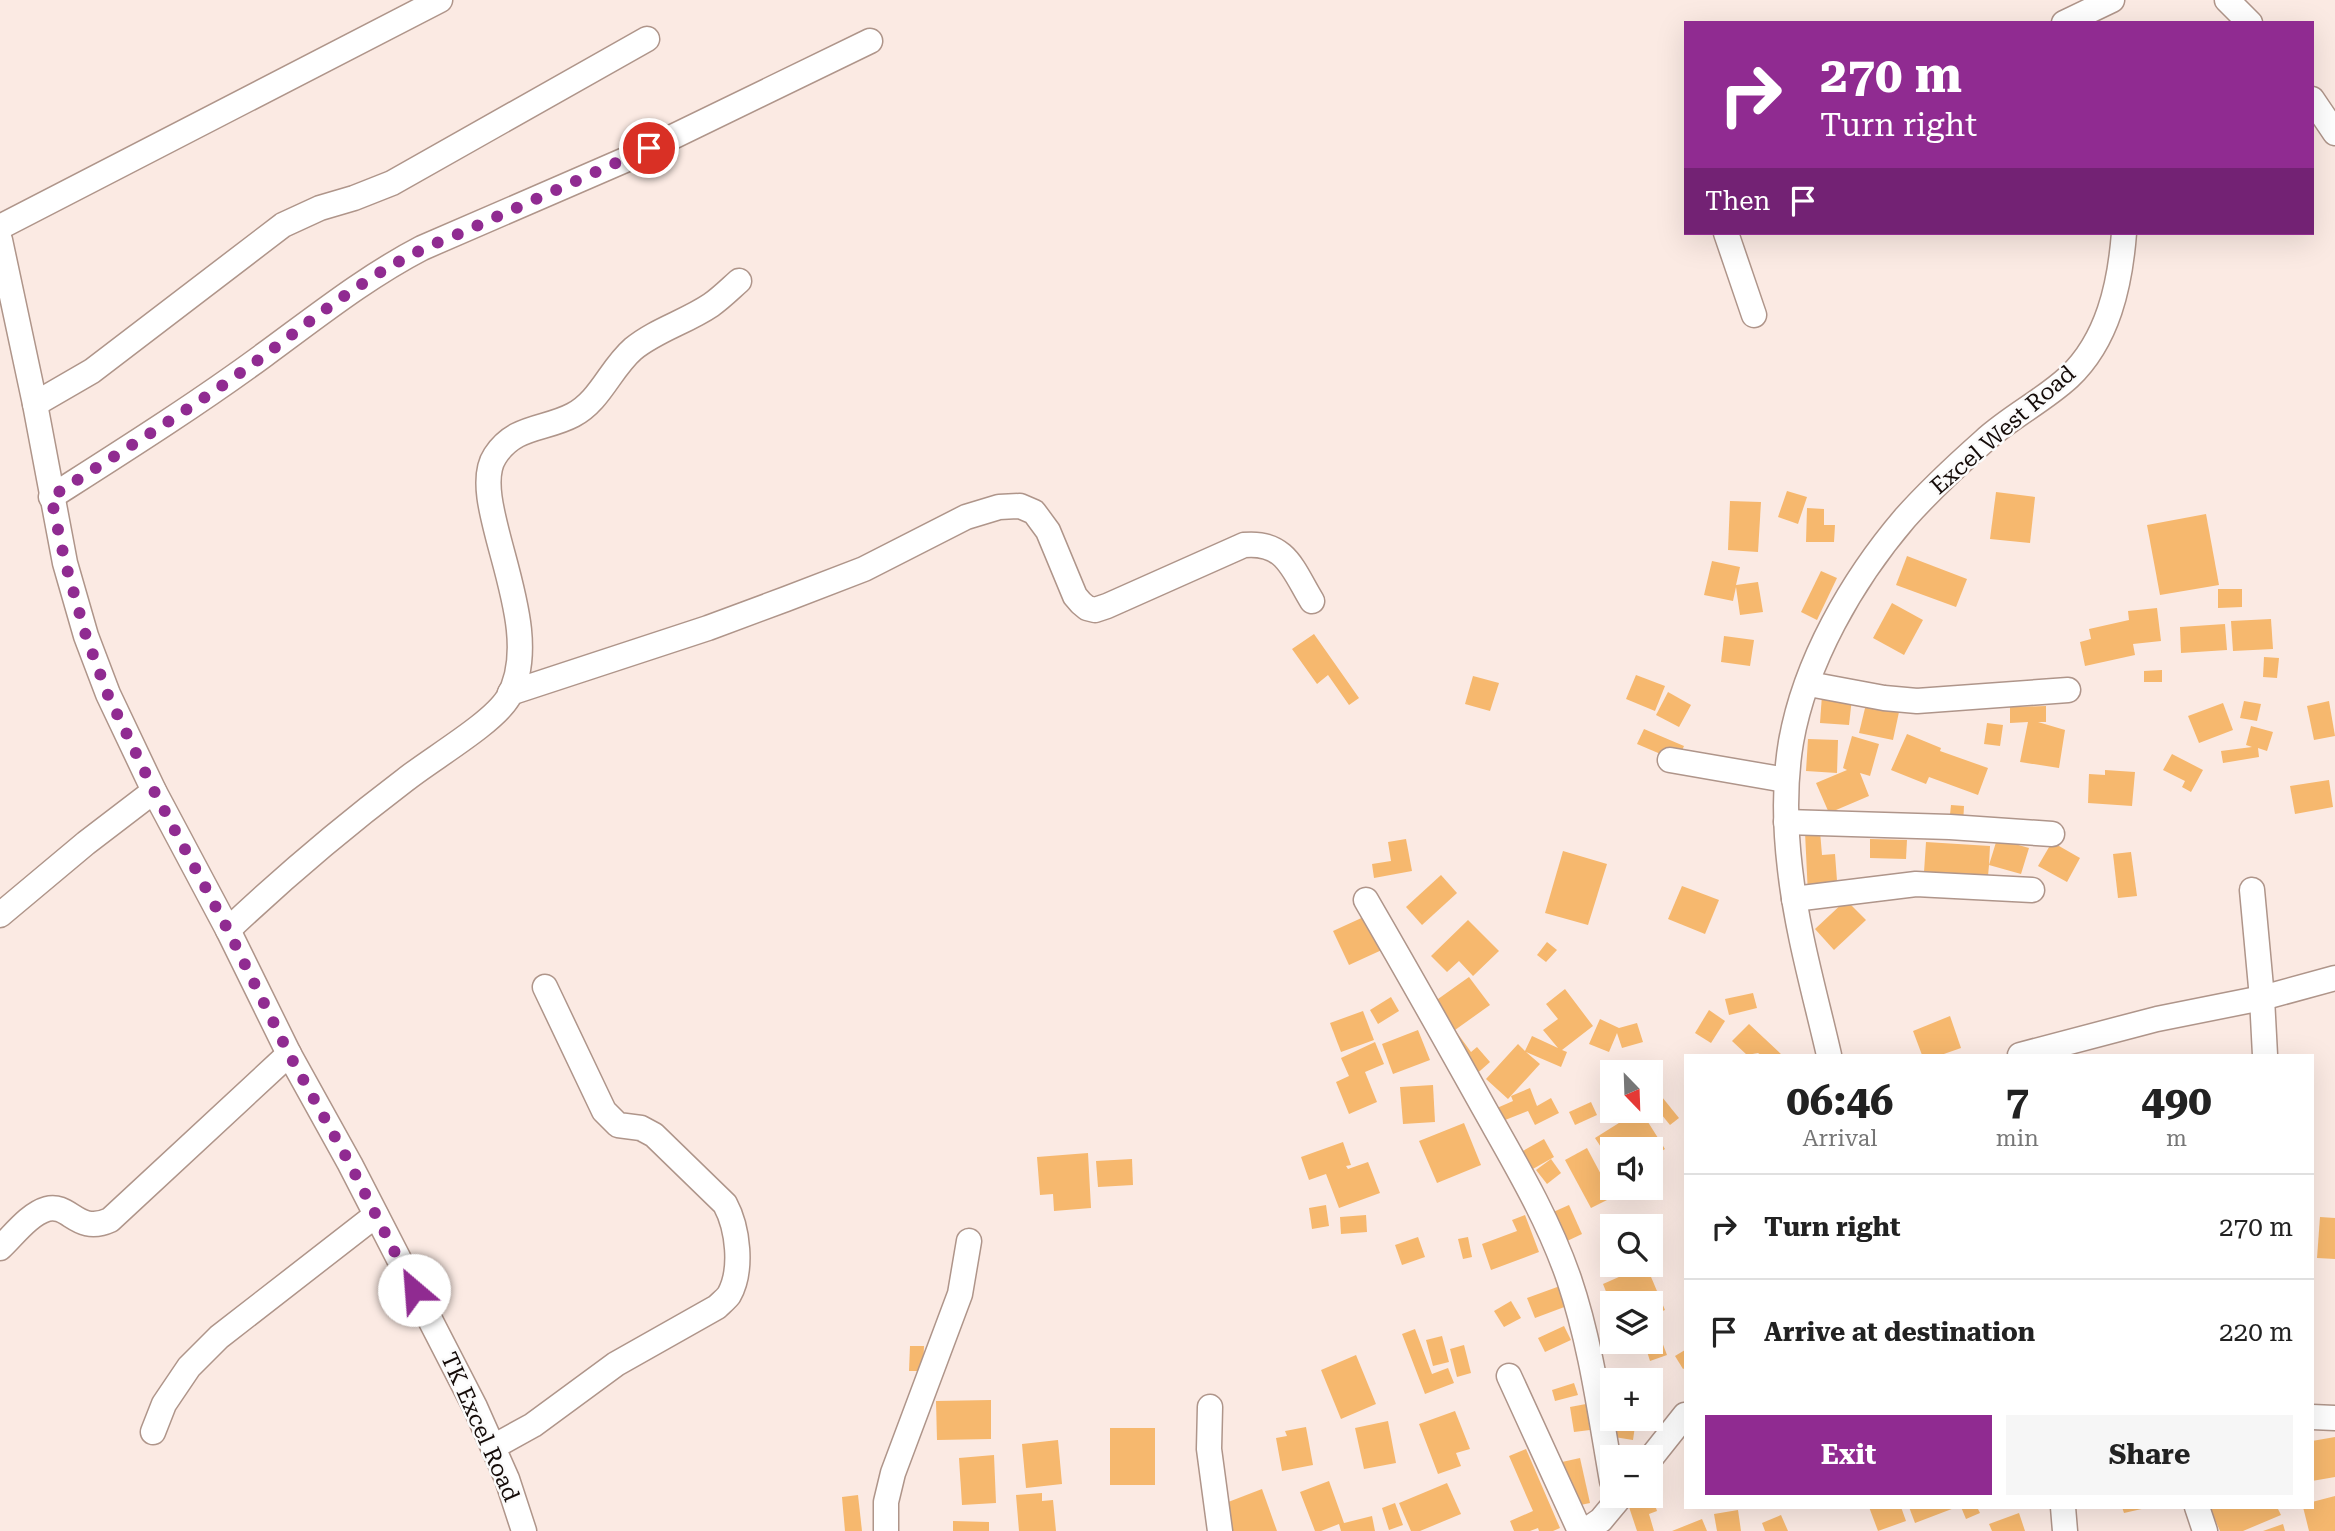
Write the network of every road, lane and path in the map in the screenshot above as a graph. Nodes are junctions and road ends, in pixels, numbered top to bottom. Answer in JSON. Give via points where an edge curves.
{"nodes":[{"id":1,"x":440,"y":0,"type":"edge"},
{"id":2,"x":2227,"y":0,"type":"edge"},
{"id":3,"x":2108,"y":7,"type":"edge"},
{"id":4,"x":2070,"y":21,"type":"edge"},
{"id":5,"x":2248,"y":21,"type":"edge"},
{"id":6,"x":647,"y":39,"type":"dead end"},
{"id":7,"x":870,"y":41,"type":"dead end"},
{"id":8,"x":2314,"y":103,"type":"edge"},
{"id":9,"x":2335,"y":133,"type":"edge"},
{"id":10,"x":0,"y":228,"type":"edge"},
{"id":11,"x":1727,"y":235,"type":"edge"},
{"id":12,"x":2124,"y":235,"type":"edge"},
{"id":13,"x":0,"y":240,"type":"edge"},
{"id":14,"x":739,"y":281,"type":"dead end"},
{"id":15,"x":1754,"y":314,"type":"dead end"},
{"id":16,"x":36,"y":404,"type":"junction"},
{"id":17,"x":51,"y":497,"type":"junction"},
{"id":18,"x":1312,"y":601,"type":"dead end"},
{"id":19,"x":1809,"y":684,"type":"junction"},
{"id":20,"x":2068,"y":690,"type":"dead end"},
{"id":21,"x":510,"y":693,"type":"junction"},
{"id":22,"x":1670,"y":760,"type":"dead end"},
{"id":23,"x":1786,"y":780,"type":"junction"},
{"id":24,"x":154,"y":791,"type":"junction"},
{"id":25,"x":1786,"y":822,"type":"junction"},
{"id":26,"x":2052,"y":834,"type":"dead end"},
{"id":27,"x":2032,"y":890,"type":"dead end"},
{"id":28,"x":2252,"y":890,"type":"dead end"},
{"id":29,"x":1794,"y":899,"type":"junction"},
{"id":30,"x":1366,"y":900,"type":"dead end"},
{"id":31,"x":0,"y":915,"type":"edge"},
{"id":32,"x":228,"y":930,"type":"junction"},
{"id":33,"x":2335,"y":978,"type":"edge"},
{"id":34,"x":545,"y":987,"type":"dead end"},
{"id":35,"x":2262,"y":998,"type":"junction"},
{"id":36,"x":289,"y":1054,"type":"junction"},
{"id":37,"x":1829,"y":1054,"type":"edge"},
{"id":38,"x":2024,"y":1054,"type":"edge"},
{"id":39,"x":2264,"y":1054,"type":"edge"},
{"id":40,"x":376,"y":1215,"type":"junction"},
{"id":41,"x":969,"y":1241,"type":"dead end"},
{"id":42,"x":0,"y":1248,"type":"edge"},
{"id":43,"x":1509,"y":1376,"type":"dead end"},
{"id":44,"x":1210,"y":1407,"type":"dead end"},
{"id":45,"x":1684,"y":1416,"type":"edge"},
{"id":46,"x":2314,"y":1417,"type":"edge"},
{"id":47,"x":2335,"y":1418,"type":"edge"},
{"id":48,"x":153,"y":1432,"type":"dead end"},
{"id":49,"x":1661,"y":1445,"type":"edge"},
{"id":50,"x":493,"y":1447,"type":"junction"},
{"id":51,"x":2063,"y":1509,"type":"edge"},
{"id":52,"x":2198,"y":1509,"type":"edge"},
{"id":53,"x":1604,"y":1511,"type":"edge"},
{"id":54,"x":524,"y":1531,"type":"edge"},
{"id":55,"x":886,"y":1531,"type":"edge"},
{"id":56,"x":1220,"y":1531,"type":"edge"},
{"id":57,"x":2065,"y":1531,"type":"edge"},
{"id":58,"x":2205,"y":1531,"type":"edge"}],
"edges":[{"from":1,"to":10,"type":"street"},
{"from":2,"to":5,"type":"street"},
{"from":3,"to":4,"type":"street"},
{"from":6,"to":16,"type":"street","via":[[392,183],[284,225],[92,371]]},
{"from":7,"to":17,"type":"street","via":[[625,160],[391,264]]},
{"from":8,"to":9,"type":"street"},
{"from":11,"to":15,"type":"street"},
{"from":12,"to":19,"type":"street","name":"Excel West Road","via":[[2110,313],[2089,353],[2069,377],[1984,440],[1905,518],[1830,628]]},
{"from":13,"to":16,"type":"street","name":"TK Excel Road"},
{"from":14,"to":21,"type":"street","via":[[712,305],[634,349],[573,416],[522,433],[494,457],[489,475],[491,504],[521,648]]},
{"from":16,"to":17,"type":"street","name":"TK Excel Road"},
{"from":17,"to":24,"type":"street","name":"TK Excel Road","via":[[86,636],[108,695]]},
{"from":18,"to":21,"type":"street","via":[[1277,549],[1260,544],[1244,545],[1107,606],[1087,608],[1075,596],[1041,520],[1026,508],[999,507],[966,517],[864,569],[786,599]]},
{"from":19,"to":20,"type":"street","via":[[1917,701]]},
{"from":19,"to":23,"type":"street","name":"Excel West Road","via":[[1791,741]]},
{"from":21,"to":32,"type":"street","via":[[498,710],[285,876]]},
{"from":22,"to":23,"type":"street"},
{"from":23,"to":25,"type":"street","name":"Excel West Road"},
{"from":24,"to":31,"type":"street"},
{"from":24,"to":32,"type":"street","name":"TK Excel Road"},
{"from":25,"to":26,"type":"street"},
{"from":25,"to":29,"type":"street","name":"Excel West Road"},
{"from":27,"to":29,"type":"street","via":[[1916,884]]},
{"from":28,"to":35,"type":"street"},
{"from":29,"to":37,"type":"street","name":"Excel West Road"},
{"from":30,"to":53,"type":"street","via":[[1536,1200],[1568,1276],[1588,1342]]},
{"from":32,"to":36,"type":"street","name":"TK Excel Road"},
{"from":33,"to":35,"type":"street"},
{"from":34,"to":50,"type":"street","via":[[604,1111],[618,1125],[654,1135],[724,1204],[731,1217],[737,1258],[729,1296],[717,1307],[616,1364],[533,1425]]},
{"from":35,"to":38,"type":"street"},
{"from":35,"to":39,"type":"street"},
{"from":36,"to":40,"type":"street","name":"TK Excel Road"},
{"from":36,"to":42,"type":"street","via":[[110,1220],[89,1225],[51,1208],[32,1218]]},
{"from":40,"to":48,"type":"street","via":[[219,1337],[189,1367],[164,1404]]},
{"from":40,"to":50,"type":"street","name":"TK Excel Road"},
{"from":41,"to":55,"type":"street","via":[[960,1294],[893,1472]]},
{"from":43,"to":53,"type":"street"},
{"from":44,"to":56,"type":"street","via":[[1209,1449]]},
{"from":45,"to":49,"type":"street"},
{"from":46,"to":47,"type":"street"},
{"from":50,"to":54,"type":"street","name":"TK Excel Road"},
{"from":51,"to":57,"type":"street"},
{"from":52,"to":58,"type":"street"}]}
